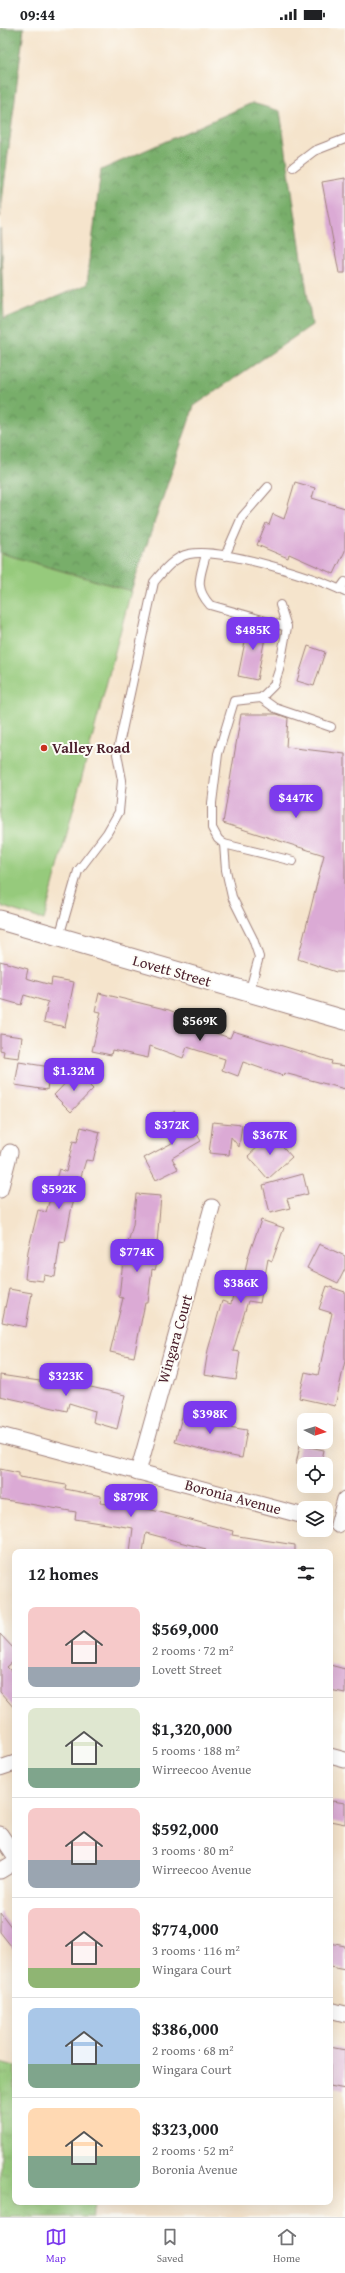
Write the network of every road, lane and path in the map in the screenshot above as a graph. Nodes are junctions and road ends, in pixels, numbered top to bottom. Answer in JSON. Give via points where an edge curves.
{"nodes":[{"id":1,"x":345,"y":139,"type":"edge"},
{"id":2,"x":293,"y":167,"type":"dead end"},
{"id":3,"x":268,"y":487,"type":"dead end"},
{"id":4,"x":206,"y":554,"type":"junction"},
{"id":5,"x":226,"y":556,"type":"junction"},
{"id":6,"x":345,"y":582,"type":"edge"},
{"id":7,"x":342,"y":590,"type":"edge"},
{"id":8,"x":280,"y":605,"type":"dead end"},
{"id":9,"x":287,"y":626,"type":"junction"},
{"id":10,"x":261,"y":698,"type":"junction"},
{"id":11,"x":331,"y":727,"type":"dead end"},
{"id":12,"x":224,"y":844,"type":"junction"},
{"id":13,"x":294,"y":862,"type":"dead end"},
{"id":14,"x":0,"y":920,"type":"edge"},
{"id":15,"x":59,"y":938,"type":"junction"},
{"id":16,"x":248,"y":993,"type":"junction"},
{"id":17,"x":345,"y":1020,"type":"edge"},
{"id":18,"x":10,"y":1152,"type":"dead end"},
{"id":19,"x":0,"y":1190,"type":"edge"},
{"id":20,"x":212,"y":1207,"type":"dead end"},
{"id":21,"x":0,"y":1435,"type":"edge"},
{"id":22,"x":138,"y":1472,"type":"junction"},
{"id":23,"x":345,"y":1499,"type":"edge"},
{"id":24,"x":297,"y":1514,"type":"edge"},
{"id":25,"x":336,"y":1525,"type":"edge"},
{"id":26,"x":333,"y":1757,"type":"edge"},
{"id":27,"x":345,"y":1760,"type":"edge"},
{"id":28,"x":12,"y":1764,"type":"edge"},
{"id":29,"x":0,"y":1768,"type":"edge"},
{"id":30,"x":0,"y":1834,"type":"edge"},
{"id":31,"x":12,"y":1852,"type":"edge"},
{"id":32,"x":12,"y":1864,"type":"edge"},
{"id":33,"x":0,"y":1871,"type":"edge"},
{"id":34,"x":333,"y":2011,"type":"edge"},
{"id":35,"x":345,"y":2014,"type":"edge"}],
"edges":[{"from":1,"to":2,"type":"lane","via":[[314,151]]},
{"from":3,"to":5,"type":"lane","via":[[242,517]]},
{"from":4,"to":5,"type":"lane"},
{"from":4,"to":9,"type":"lane","via":[[198,586],[210,605]]},
{"from":4,"to":15,"type":"lane","via":[[188,554],[168,564],[154,582],[117,754],[122,780],[119,812],[107,833],[78,871]]},
{"from":5,"to":7,"type":"lane","via":[[279,568]]},
{"from":6,"to":7,"type":"lane"},
{"from":8,"to":9,"type":"lane"},
{"from":9,"to":10,"type":"lane","via":[[274,685]]},
{"from":10,"to":11,"type":"lane","via":[[275,708]]},
{"from":10,"to":12,"type":"lane","via":[[234,701],[218,754],[212,803],[212,828]]},
{"from":12,"to":13,"type":"lane"},
{"from":12,"to":16,"type":"lane","via":[[232,897],[259,957]]},
{"from":14,"to":15,"type":"street","name":"Lovett Street"},
{"from":15,"to":16,"type":"street","name":"Lovett Street"},
{"from":16,"to":17,"type":"street","name":"Lovett Street"},
{"from":18,"to":19,"type":"street"},
{"from":20,"to":22,"type":"street","name":"Wingara Court"},
{"from":21,"to":22,"type":"street","name":"Boronia Avenue"},
{"from":22,"to":24,"type":"street","name":"Boronia Avenue"},
{"from":23,"to":25,"type":"street"},
{"from":26,"to":27,"type":"street"},
{"from":28,"to":29,"type":"street"},
{"from":30,"to":31,"type":"street"},
{"from":32,"to":33,"type":"street"},
{"from":34,"to":35,"type":"street"}]}
